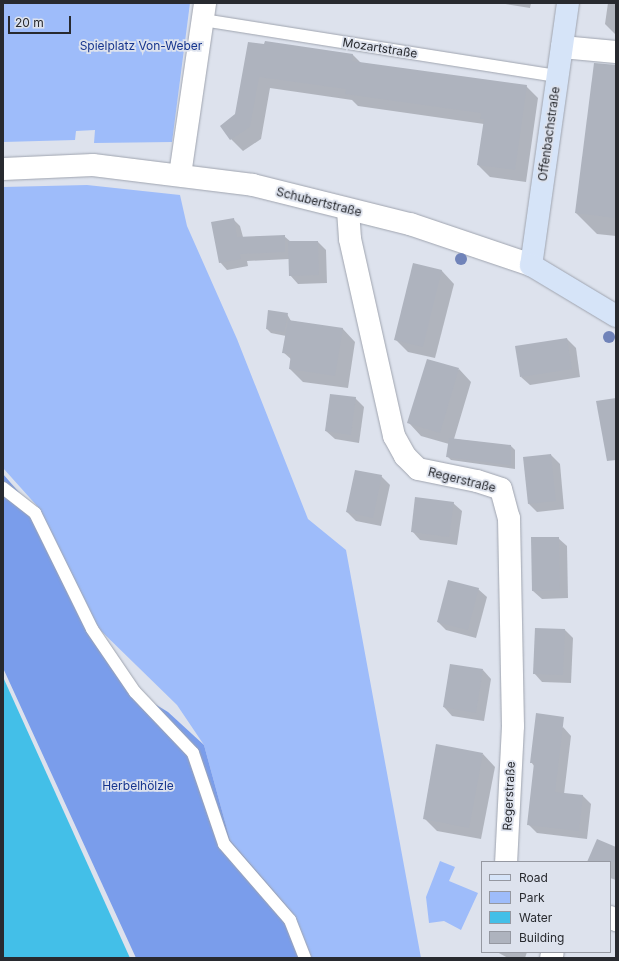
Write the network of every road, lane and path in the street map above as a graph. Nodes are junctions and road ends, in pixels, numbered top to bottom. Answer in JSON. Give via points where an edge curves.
{"nodes":[{"id":1,"x":568,"y":3,"type":"edge"},
{"id":2,"x":204,"y":12,"type":"edge"},
{"id":3,"x":562,"y":47,"type":"junction"},
{"id":4,"x":616,"y":52,"type":"edge"},
{"id":5,"x":557,"y":76,"type":"junction"},
{"id":6,"x":3,"y":169,"type":"edge"},
{"id":7,"x":180,"y":175,"type":"junction"},
{"id":8,"x":348,"y":210,"type":"junction"},
{"id":9,"x":531,"y":265,"type":"junction"},
{"id":10,"x":616,"y":316,"type":"edge"},
{"id":11,"x":3,"y":488,"type":"edge"},
{"id":12,"x":506,"y":861,"type":"edge"},
{"id":13,"x":305,"y":958,"type":"edge"}],
"edges":[{"from":1,"to":3,"type":"street","name":"Offenbachstraße"},
{"from":2,"to":5,"type":"lane","name":"Mozartstraße"},
{"from":2,"to":7,"type":"street"},
{"from":3,"to":4,"type":"street"},
{"from":3,"to":5,"type":"street","name":"Offenbachstraße"},
{"from":5,"to":9,"type":"street","name":"Offenbachstraße"},
{"from":6,"to":7,"type":"street","name":"Schubertstraße","via":[[93,165]]},
{"from":7,"to":8,"type":"street","name":"Schubertstraße","via":[[253,185]]},
{"from":8,"to":9,"type":"street","name":"Schubertstraße","via":[[410,224]]},
{"from":8,"to":12,"type":"street","name":"Regerstraße","via":[[350,240],[394,436],[405,456],[418,469],[477,481],[501,489],[509,518],[512,726]]},
{"from":9,"to":10,"type":"street","name":"Schubertstraße"},
{"from":11,"to":13,"type":"lane","via":[[35,513],[92,630],[135,692],[193,753],[224,844],[290,920]]}]}
